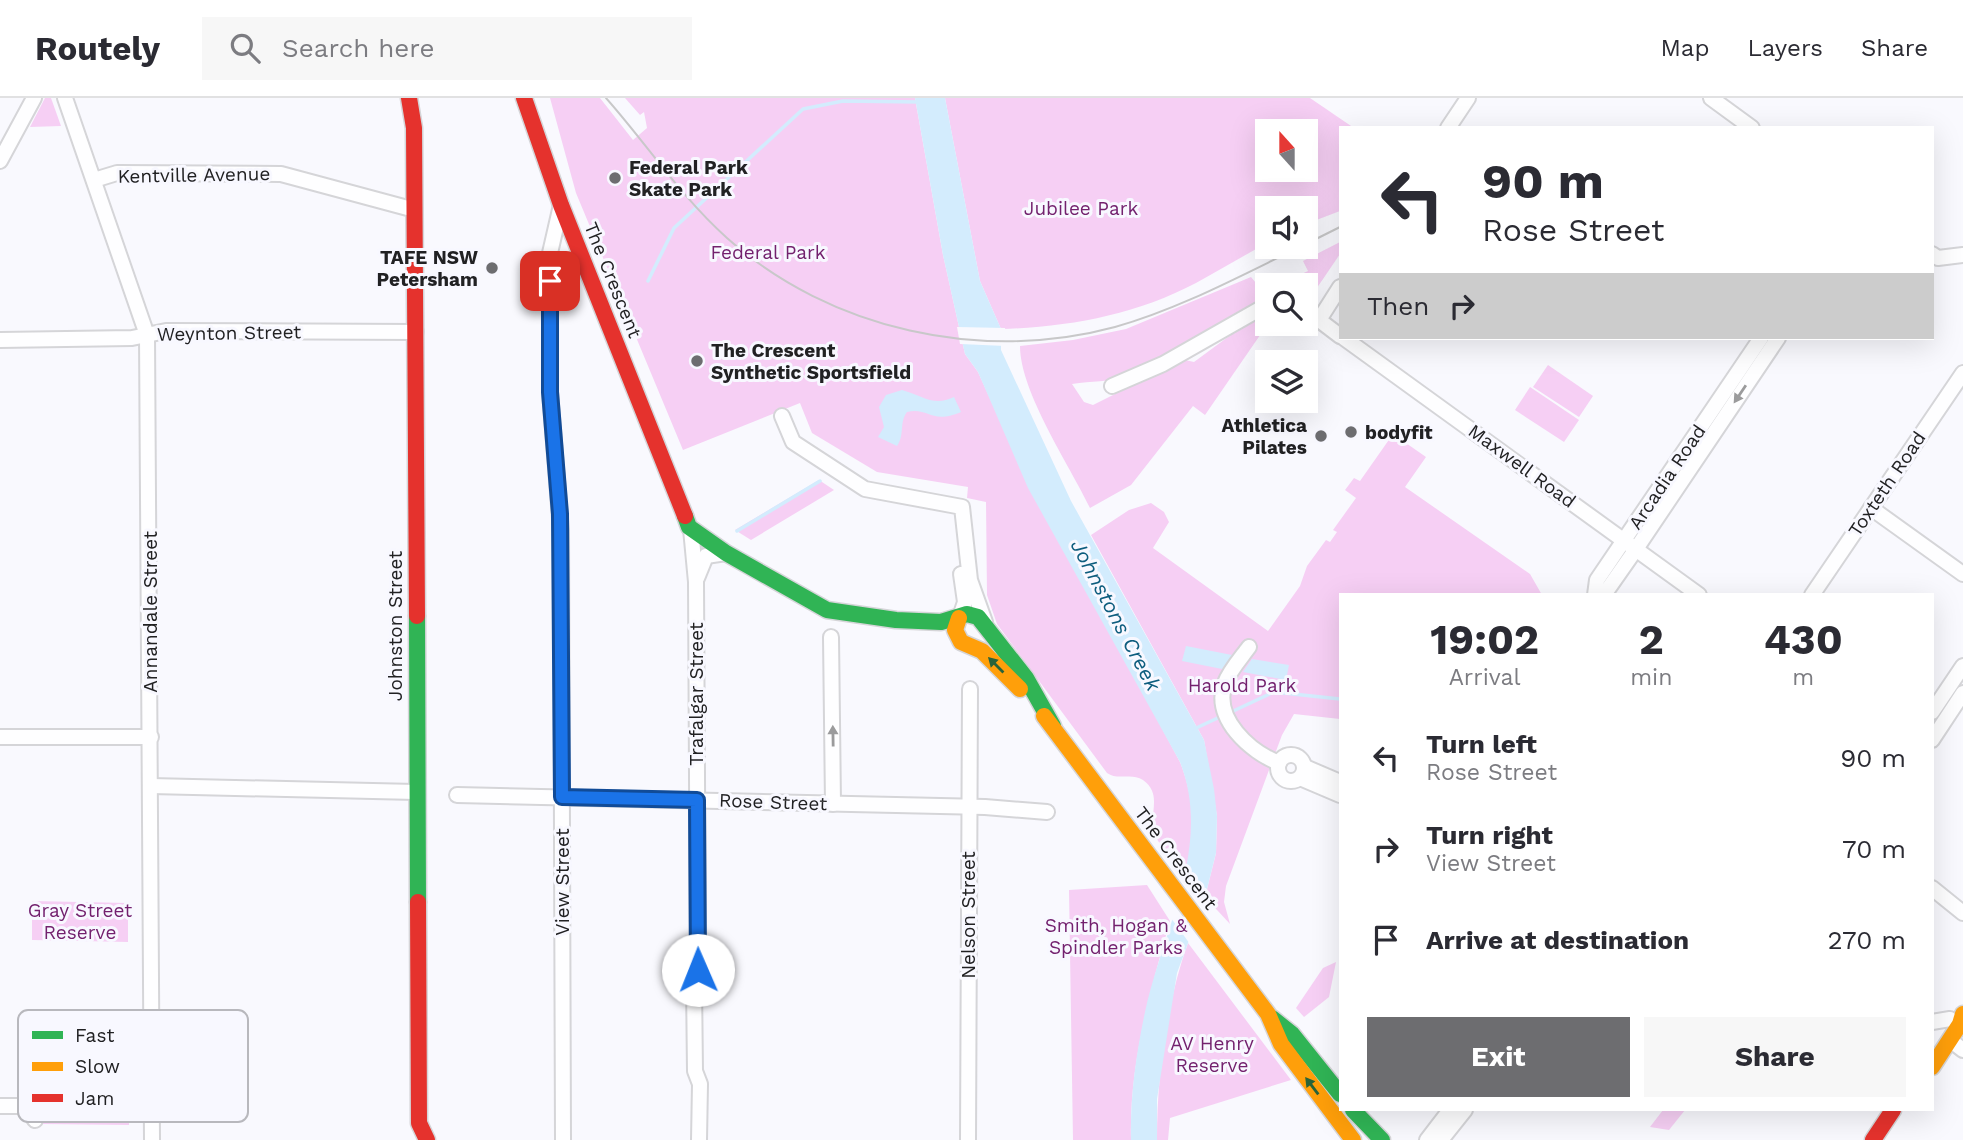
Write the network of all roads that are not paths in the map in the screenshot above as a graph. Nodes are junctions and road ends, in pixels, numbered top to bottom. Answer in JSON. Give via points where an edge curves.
{"nodes":[{"id":1,"x":34,"y":98,"type":"edge"},
{"id":2,"x":65,"y":98,"type":"edge"},
{"id":3,"x":409,"y":98,"type":"edge"},
{"id":4,"x":421,"y":98,"type":"edge"},
{"id":5,"x":524,"y":98,"type":"edge"},
{"id":6,"x":1468,"y":98,"type":"edge"},
{"id":7,"x":1710,"y":98,"type":"edge"},
{"id":8,"x":1449,"y":126,"type":"edge"},
{"id":9,"x":1749,"y":126,"type":"edge"},
{"id":10,"x":414,"y":128,"type":"junction"},
{"id":11,"x":0,"y":161,"type":"edge"},
{"id":12,"x":94,"y":180,"type":"junction"},
{"id":13,"x":561,"y":205,"type":"junction"},
{"id":14,"x":415,"y":210,"type":"junction"},
{"id":15,"x":1934,"y":255,"type":"edge"},
{"id":16,"x":1963,"y":255,"type":"edge"},
{"id":17,"x":1339,"y":289,"type":"edge"},
{"id":18,"x":1255,"y":312,"type":"edge"},
{"id":19,"x":416,"y":332,"type":"junction"},
{"id":20,"x":147,"y":335,"type":"junction"},
{"id":21,"x":1339,"y":335,"type":"edge"},
{"id":22,"x":0,"y":340,"type":"edge"},
{"id":23,"x":1346,"y":340,"type":"edge"},
{"id":24,"x":1760,"y":340,"type":"edge"},
{"id":25,"x":1777,"y":340,"type":"edge"},
{"id":26,"x":1751,"y":365,"type":"junction"},
{"id":27,"x":1963,"y":373,"type":"edge"},
{"id":28,"x":1112,"y":386,"type":"dead end"},
{"id":29,"x":782,"y":416,"type":"dead end"},
{"id":30,"x":671,"y":474,"type":"junction"},
{"id":31,"x":1871,"y":508,"type":"junction"},
{"id":32,"x":691,"y":529,"type":"junction"},
{"id":33,"x":1630,"y":545,"type":"junction"},
{"id":34,"x":967,"y":549,"type":"junction"},
{"id":35,"x":726,"y":553,"type":"junction"},
{"id":36,"x":746,"y":562,"type":"junction"},
{"id":37,"x":1963,"y":573,"type":"edge"},
{"id":38,"x":695,"y":582,"type":"junction"},
{"id":39,"x":1598,"y":593,"type":"edge"},
{"id":40,"x":1696,"y":593,"type":"edge"},
{"id":41,"x":1813,"y":593,"type":"edge"},
{"id":42,"x":960,"y":618,"type":"junction"},
{"id":43,"x":896,"y":620,"type":"junction"},
{"id":44,"x":986,"y":625,"type":"junction"},
{"id":45,"x":831,"y":637,"type":"dead end"},
{"id":46,"x":968,"y":646,"type":"junction"},
{"id":47,"x":1250,"y":646,"type":"dead end"},
{"id":48,"x":1963,"y":666,"type":"edge"},
{"id":49,"x":970,"y":689,"type":"dead end"},
{"id":50,"x":1963,"y":693,"type":"edge"},
{"id":51,"x":1934,"y":709,"type":"edge"},
{"id":52,"x":1053,"y":726,"type":"junction"},
{"id":53,"x":0,"y":737,"type":"edge"},
{"id":54,"x":151,"y":737,"type":"junction"},
{"id":55,"x":1934,"y":737,"type":"edge"},
{"id":56,"x":1279,"y":763,"type":"junction"},
{"id":57,"x":1302,"y":773,"type":"junction"},
{"id":58,"x":1339,"y":782,"type":"edge"},
{"id":59,"x":151,"y":786,"type":"junction"},
{"id":60,"x":416,"y":792,"type":"junction"},
{"id":61,"x":1339,"y":794,"type":"edge"},
{"id":62,"x":457,"y":795,"type":"dead end"},
{"id":63,"x":562,"y":797,"type":"junction"},
{"id":64,"x":697,"y":800,"type":"junction"},
{"id":65,"x":833,"y":804,"type":"junction"},
{"id":66,"x":968,"y":807,"type":"junction"},
{"id":67,"x":1047,"y":812,"type":"dead end"},
{"id":68,"x":1934,"y":890,"type":"edge"},
{"id":69,"x":1963,"y":913,"type":"edge"},
{"id":70,"x":152,"y":1010,"type":"edge"},
{"id":71,"x":1268,"y":1014,"type":"junction"},
{"id":72,"x":1959,"y":1015,"type":"edge"},
{"id":73,"x":1934,"y":1021,"type":"edge"},
{"id":74,"x":1957,"y":1045,"type":"edge"},
{"id":75,"x":1934,"y":1046,"type":"edge"},
{"id":76,"x":1934,"y":1065,"type":"edge"},
{"id":77,"x":1339,"y":1093,"type":"edge"},
{"id":78,"x":0,"y":1106,"type":"edge"},
{"id":79,"x":18,"y":1106,"type":"edge"},
{"id":80,"x":1354,"y":1111,"type":"edge"},
{"id":81,"x":1893,"y":1112,"type":"edge"},
{"id":82,"x":1458,"y":1113,"type":"edge"},
{"id":83,"x":152,"y":1122,"type":"edge"},
{"id":84,"x":419,"y":1123,"type":"junction"},
{"id":85,"x":152,"y":1140,"type":"edge"},
{"id":86,"x":411,"y":1140,"type":"edge"},
{"id":87,"x":427,"y":1140,"type":"edge"},
{"id":88,"x":562,"y":1140,"type":"edge"},
{"id":89,"x":699,"y":1140,"type":"edge"},
{"id":90,"x":968,"y":1140,"type":"edge"},
{"id":91,"x":1353,"y":1140,"type":"edge"},
{"id":92,"x":1382,"y":1140,"type":"edge"},
{"id":93,"x":1427,"y":1140,"type":"edge"},
{"id":94,"x":1441,"y":1140,"type":"edge"},
{"id":95,"x":1452,"y":1140,"type":"edge"},
{"id":96,"x":1873,"y":1140,"type":"edge"}],
"edges":[{"from":1,"to":11,"type":"street"},
{"from":2,"to":12,"type":"street","name":"Annandale Street"},
{"from":3,"to":10,"type":"main road","name":"Johnston Street"},
{"from":4,"to":10,"type":"main road","name":"Johnston Street"},
{"from":5,"to":13,"type":"main road","name":"The Crescent"},
{"from":6,"to":8,"type":"street"},
{"from":7,"to":9,"type":"street"},
{"from":10,"to":14,"type":"main road","name":"Johnston Street"},
{"from":12,"to":14,"type":"street","name":"Kentville Avenue","via":[[117,173],[281,174]]},
{"from":12,"to":20,"type":"street","name":"Annandale Street"},
{"from":13,"to":30,"type":"main road","name":"The Crescent"},
{"from":13,"to":63,"type":"street","name":"View Street","via":[[551,245],[550,392],[561,531]]},
{"from":14,"to":19,"type":"main road","name":"Johnston Street"},
{"from":15,"to":16,"type":"street"},
{"from":17,"to":21,"type":"street","name":"Maxwell Road","via":[[1319,320]]},
{"from":18,"to":28,"type":"street","via":[[1163,365]]},
{"from":19,"to":20,"type":"street","name":"Weynton Street","via":[[179,331]]},
{"from":19,"to":60,"type":"main road","name":"Johnston Street"},
{"from":20,"to":22,"type":"street","name":"Weynton Street"},
{"from":20,"to":54,"type":"street","name":"Annandale Street"},
{"from":23,"to":33,"type":"street","name":"Maxwell Road"},
{"from":24,"to":26,"type":"street","name":"Arcadia Road"},
{"from":25,"to":26,"type":"street","name":"Arcadia Road"},
{"from":26,"to":33,"type":"street","name":"Arcadia Road"},
{"from":27,"to":31,"type":"street","name":"Toxteth Road"},
{"from":29,"to":34,"type":"street","via":[[793,442],[865,489],[962,507]]},
{"from":30,"to":32,"type":"main road","name":"The Crescent","via":[[682,515]]},
{"from":30,"to":36,"type":"main road","name":"The Crescent","via":[[701,524]]},
{"from":31,"to":37,"type":"street"},
{"from":31,"to":41,"type":"street","name":"Toxteth Road"},
{"from":32,"to":35,"type":"main road","name":"The Crescent"},
{"from":32,"to":38,"type":"street","name":"Trafalgar Street"},
{"from":33,"to":39,"type":"street","name":"Arcadia Road","via":[[1597,580]]},
{"from":33,"to":40,"type":"street","name":"Maxwell Road"},
{"from":34,"to":42,"type":"street","via":[[961,572],[965,602]]},
{"from":34,"to":44,"type":"street","via":[[971,583]]},
{"from":35,"to":36,"type":"main road","name":"The Crescent"},
{"from":35,"to":38,"type":"street","via":[[706,556]]},
{"from":36,"to":43,"type":"main road","name":"The Crescent","via":[[827,610]]},
{"from":38,"to":64,"type":"street","name":"Trafalgar Street"},
{"from":42,"to":43,"type":"main road","name":"The Crescent"},
{"from":42,"to":44,"type":"main road","via":[[975,615]]},
{"from":42,"to":46,"type":"main road","via":[[956,632]]},
{"from":43,"to":46,"type":"main road","name":"The Crescent"},
{"from":44,"to":46,"type":"main road","via":[[983,641]]},
{"from":44,"to":52,"type":"main road","name":"The Crescent","via":[[1027,678]]},
{"from":65,"to":45,"type":"street","one_way":true},
{"from":52,"to":46,"type":"main road","name":"The Crescent","one_way":true,"via":[[999,666]]},
{"from":47,"to":56,"type":"street","via":[[1226,682],[1227,713],[1250,748]]},
{"from":48,"to":51,"type":"street"},
{"from":49,"to":66,"type":"street","name":"Nelson Street"},
{"from":50,"to":55,"type":"street"},
{"from":52,"to":71,"type":"main road","name":"The Crescent"},
{"from":53,"to":54,"type":"street"},
{"from":54,"to":59,"type":"street","name":"Annandale Street"},
{"from":56,"to":57,"type":"street","via":[[1292,755],[1300,758]]},
{"from":56,"to":57,"type":"street","via":[[1284,779],[1292,781]]},
{"from":57,"to":58,"type":"street"},
{"from":57,"to":61,"type":"street"},
{"from":59,"to":60,"type":"street"},
{"from":59,"to":70,"type":"street","name":"Annandale Street"},
{"from":60,"to":84,"type":"main road","name":"Johnston Street"},
{"from":62,"to":63,"type":"street","name":"Rose Street"},
{"from":63,"to":64,"type":"street","name":"Rose Street"},
{"from":63,"to":88,"type":"street","name":"View Street"},
{"from":64,"to":65,"type":"street","name":"Rose Street"},
{"from":64,"to":89,"type":"street","name":"Trafalgar Street","via":[[698,970],[694,984]]},
{"from":65,"to":66,"type":"street","name":"Rose Street"},
{"from":66,"to":67,"type":"street","name":"Rose Street"},
{"from":66,"to":90,"type":"street","name":"Nelson Street"},
{"from":68,"to":69,"type":"street"},
{"from":71,"to":77,"type":"main road","name":"The Crescent","via":[[1292,1034]]},
{"from":91,"to":71,"type":"main road","name":"The Crescent","one_way":true,"via":[[1281,1044]]},
{"from":72,"to":73,"type":"street"},
{"from":72,"to":74,"type":"main road"},
{"from":72,"to":75,"type":"main road"},
{"from":74,"to":76,"type":"main road"},
{"from":78,"to":79,"type":"street"},
{"from":80,"to":92,"type":"main road"},
{"from":81,"to":96,"type":"main road"},
{"from":82,"to":93,"type":"street"},
{"from":82,"to":94,"type":"street"},
{"from":82,"to":95,"type":"street"},
{"from":83,"to":85,"type":"street","name":"Annandale Street"},
{"from":84,"to":86,"type":"main road","name":"Johnston Street"},
{"from":84,"to":87,"type":"main road","name":"Johnston Street"}]}
